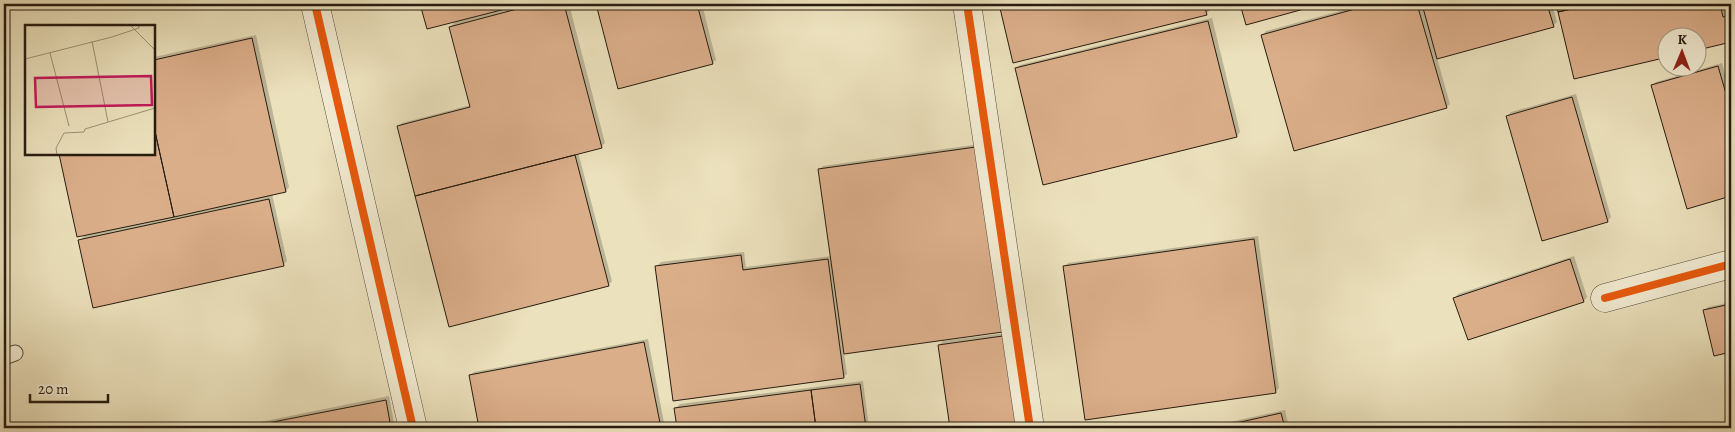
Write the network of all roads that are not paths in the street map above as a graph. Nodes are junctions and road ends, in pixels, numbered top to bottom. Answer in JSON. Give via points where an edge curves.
{"nodes":[{"id":1,"x":315,"y":4,"type":"edge"},
{"id":2,"x":967,"y":4,"type":"edge"},
{"id":3,"x":1731,"y":264,"type":"edge"},
{"id":4,"x":1605,"y":298,"type":"dead end"},
{"id":5,"x":413,"y":428,"type":"edge"},
{"id":6,"x":1030,"y":428,"type":"edge"}],
"edges":[{"from":1,"to":5,"type":"street"},
{"from":2,"to":6,"type":"street"},
{"from":3,"to":4,"type":"street"}]}
